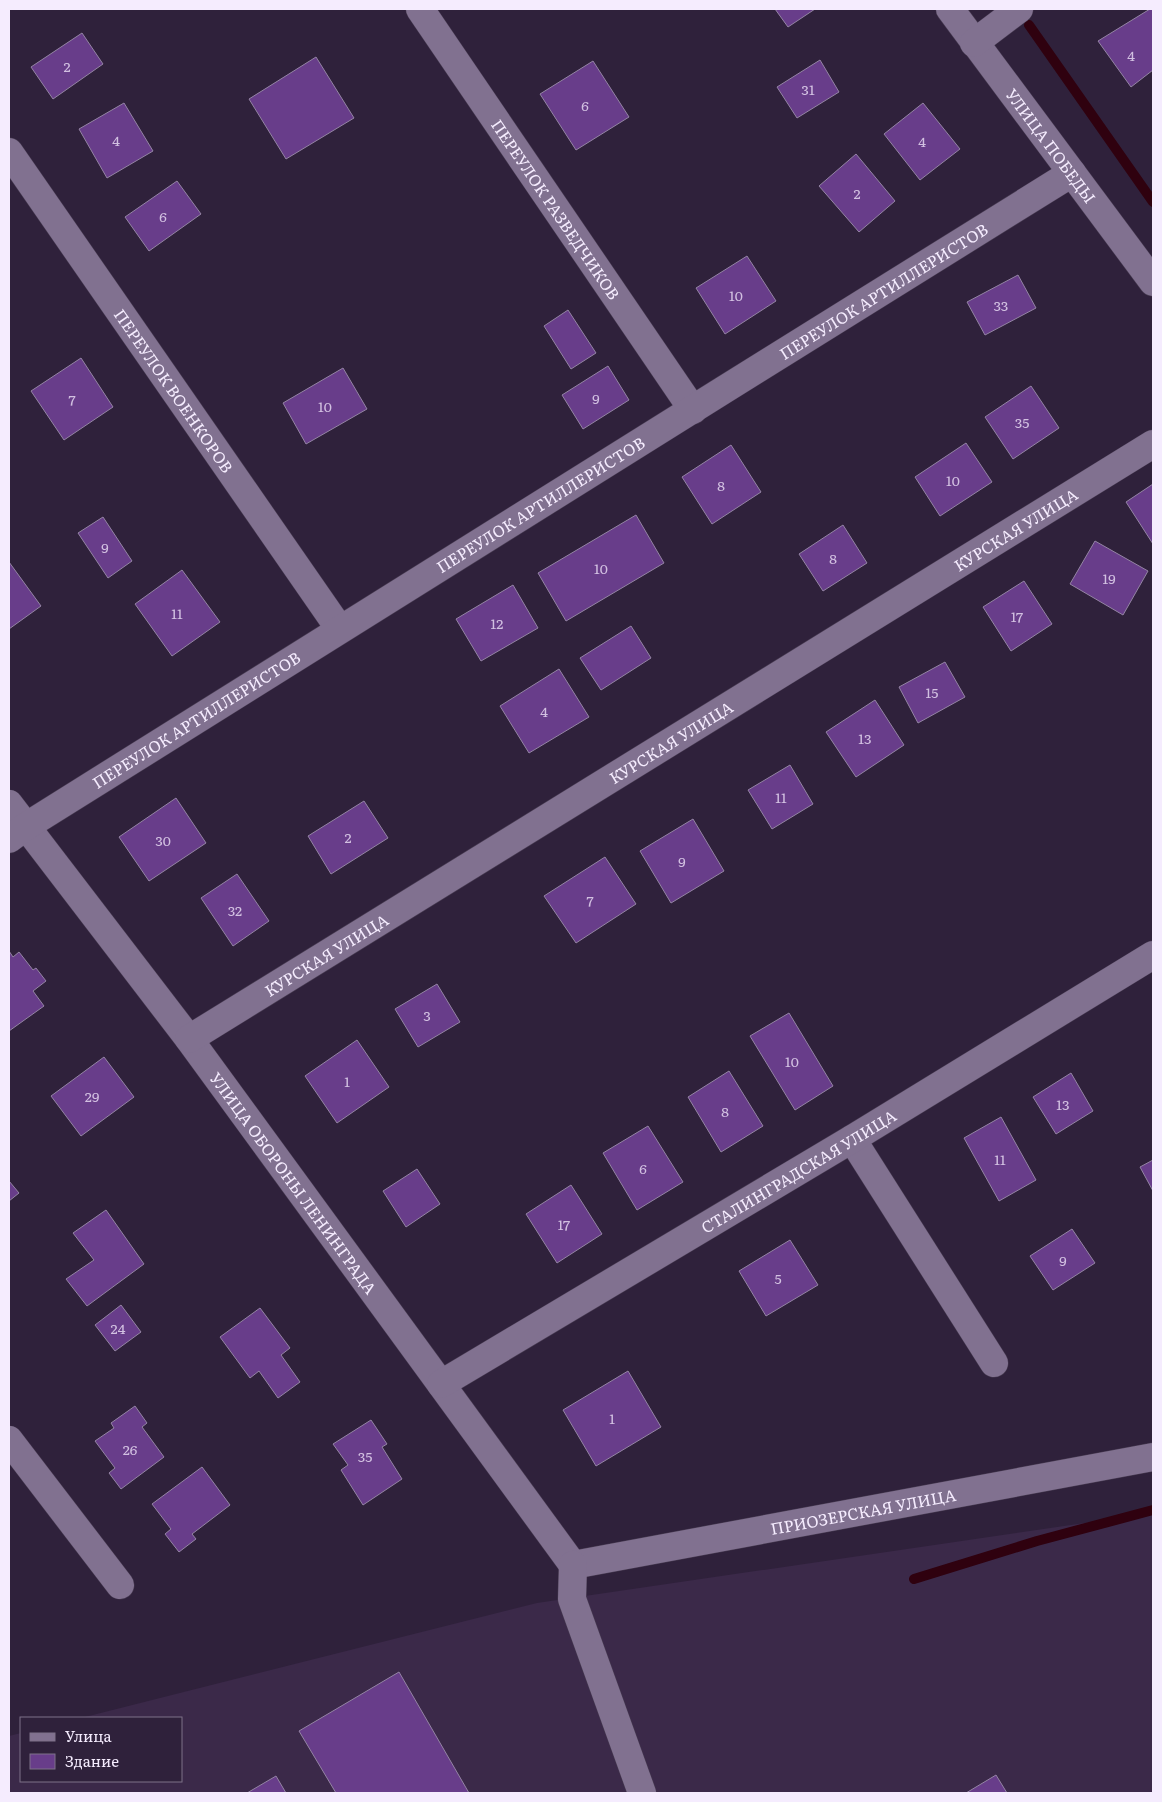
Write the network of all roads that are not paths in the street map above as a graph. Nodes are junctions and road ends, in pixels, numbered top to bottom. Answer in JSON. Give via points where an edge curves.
{"nodes":[{"id":1,"x":420,"y":9,"type":"edge"},
{"id":2,"x":950,"y":9,"type":"edge"},
{"id":3,"x":1019,"y":9,"type":"edge"},
{"id":4,"x":974,"y":43,"type":"junction"},
{"id":5,"x":9,"y":152,"type":"edge"},
{"id":6,"x":1072,"y":173,"type":"junction"},
{"id":7,"x":1153,"y":282,"type":"edge"},
{"id":8,"x":692,"y":410,"type":"junction"},
{"id":9,"x":1153,"y":444,"type":"edge"},
{"id":10,"x":339,"y":628,"type":"junction"},
{"id":11,"x":9,"y":804,"type":"edge"},
{"id":12,"x":17,"y":833,"type":"edge"},
{"id":13,"x":1153,"y":955,"type":"edge"},
{"id":14,"x":189,"y":1039,"type":"junction"},
{"id":15,"x":852,"y":1138,"type":"junction"},
{"id":16,"x":994,"y":1363,"type":"dead end"},
{"id":17,"x":441,"y":1384,"type":"junction"},
{"id":18,"x":9,"y":1440,"type":"edge"},
{"id":19,"x":1153,"y":1457,"type":"edge"},
{"id":20,"x":573,"y":1564,"type":"junction"},
{"id":21,"x":120,"y":1585,"type":"dead end"},
{"id":22,"x":642,"y":1793,"type":"edge"}],
"edges":[{"from":1,"to":8,"type":"street","name":"ПЕРЕУЛОК РАЗВЕДЧИКОВ"},
{"from":2,"to":4,"type":"street","name":"УЛИЦА ПОБЕДЫ"},
{"from":3,"to":4,"type":"street"},
{"from":4,"to":6,"type":"street","name":"УЛИЦА ПОБЕДЫ"},
{"from":5,"to":10,"type":"street","name":"ПЕРЕУЛОК ВОЕНКОРОВ"},
{"from":6,"to":7,"type":"street","name":"УЛИЦА ПОБЕДЫ"},
{"from":6,"to":8,"type":"street","name":"ПЕРЕУЛОК АРТИЛЛЕРИСТОВ"},
{"from":8,"to":10,"type":"street","name":"ПЕРЕУЛОК АРТИЛЛЕРИСТОВ"},
{"from":9,"to":14,"type":"street","name":"КУРСКАЯ УЛИЦА"},
{"from":10,"to":12,"type":"street","name":"ПЕРЕУЛОК АРТИЛЛЕРИСТОВ"},
{"from":11,"to":12,"type":"street","name":"УЛИЦА ОБОРОНЫ ЛЕНИНГРАДА"},
{"from":12,"to":14,"type":"street","name":"УЛИЦА ОБОРОНЫ ЛЕНИНГРАДА"},
{"from":13,"to":15,"type":"street","name":"СТАЛИНГРАДСКАЯ УЛИЦА"},
{"from":14,"to":17,"type":"street","name":"УЛИЦА ОБОРОНЫ ЛЕНИНГРАДА"},
{"from":15,"to":16,"type":"street"},
{"from":15,"to":17,"type":"street","name":"СТАЛИНГРАДСКАЯ УЛИЦА"},
{"from":17,"to":20,"type":"street","name":"УЛИЦА ОБОРОНЫ ЛЕНИНГРАДА"},
{"from":18,"to":21,"type":"street"},
{"from":19,"to":20,"type":"street","name":"ПРИОЗЕРСКАЯ УЛИЦА"},
{"from":20,"to":22,"type":"street","via":[[572,1599]]}]}
